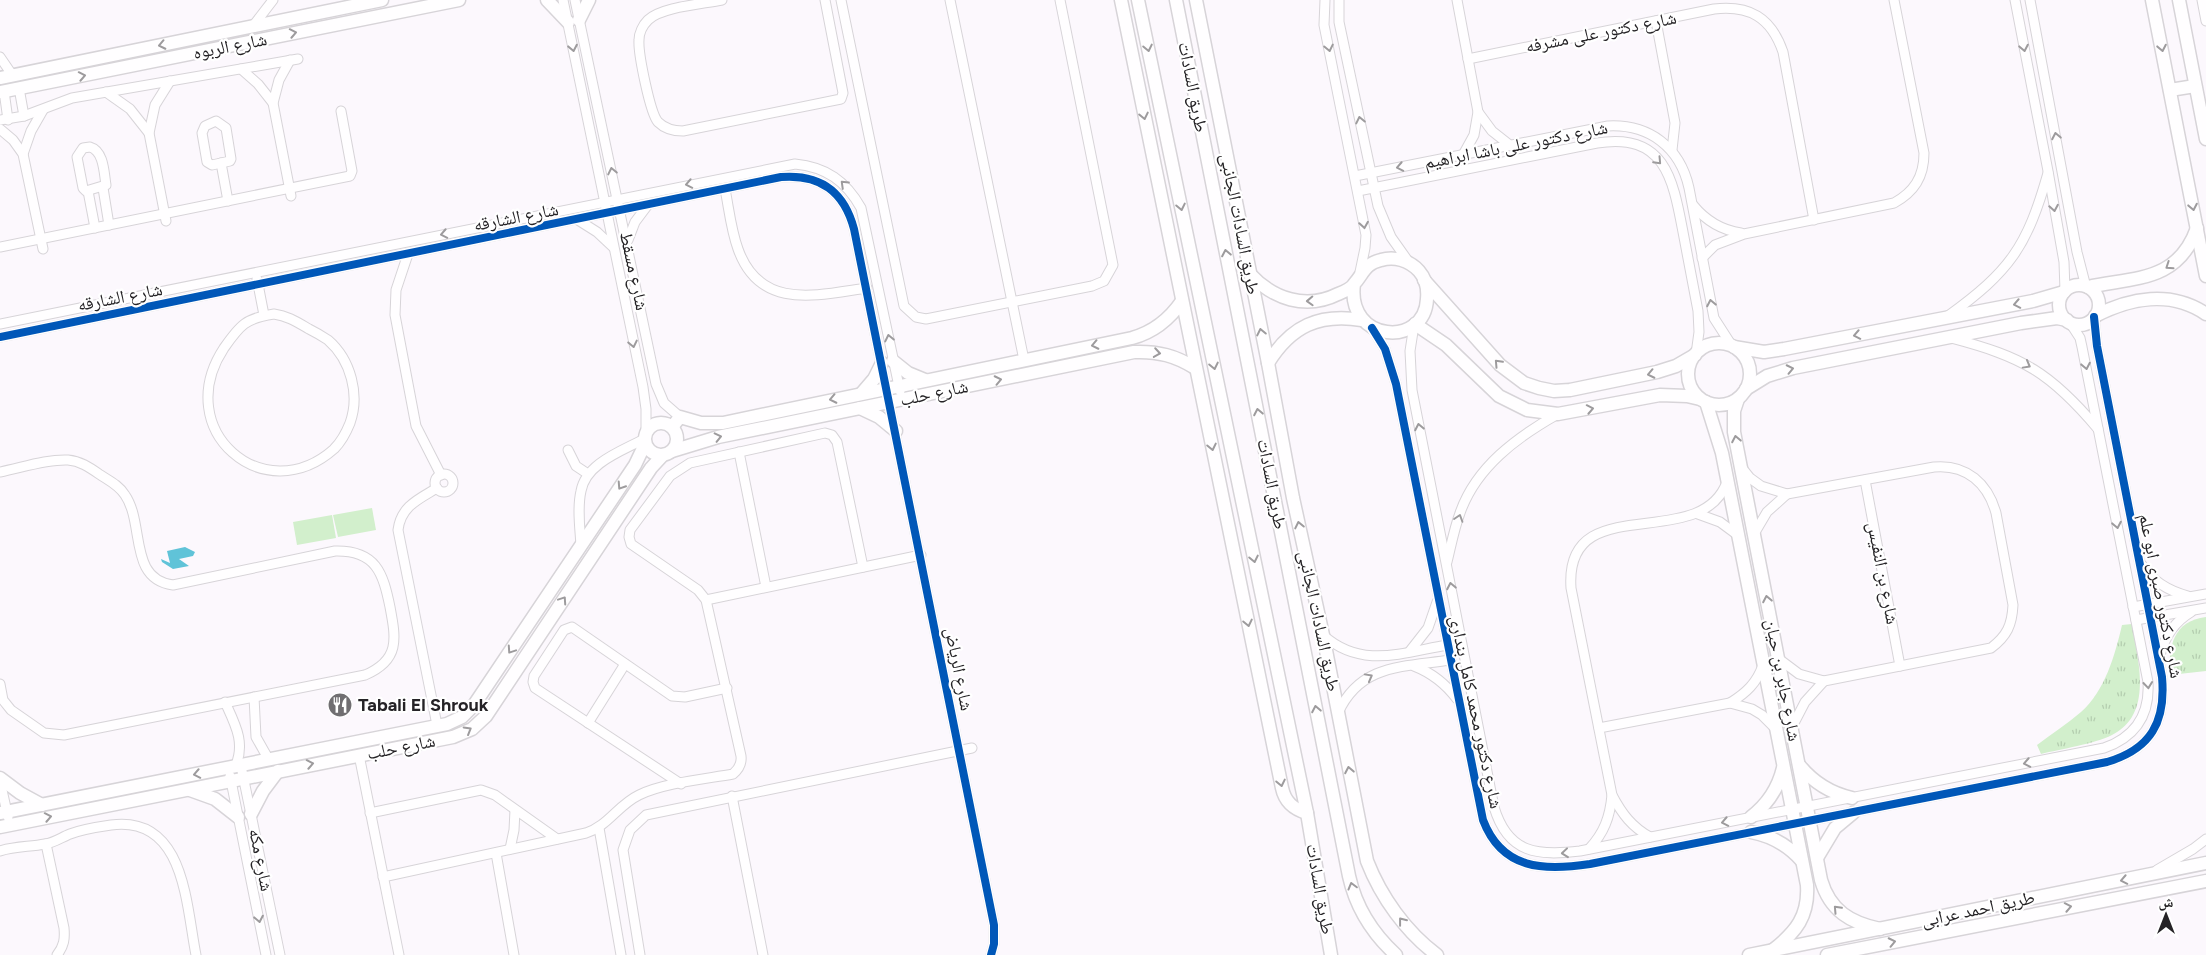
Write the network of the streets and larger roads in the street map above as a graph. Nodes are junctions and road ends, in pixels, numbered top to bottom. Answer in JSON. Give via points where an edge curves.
{"nodes":[{"id":1,"x":273,"y":0,"type":"edge"},
{"id":2,"x":382,"y":0,"type":"edge"},
{"id":3,"x":459,"y":0,"type":"edge"},
{"id":4,"x":547,"y":0,"type":"edge"},
{"id":5,"x":562,"y":0,"type":"edge"},
{"id":6,"x":575,"y":0,"type":"edge"},
{"id":7,"x":589,"y":0,"type":"edge"},
{"id":8,"x":722,"y":0,"type":"edge"},
{"id":9,"x":825,"y":0,"type":"edge"},
{"id":10,"x":842,"y":0,"type":"edge"},
{"id":11,"x":950,"y":0,"type":"edge"},
{"id":12,"x":1060,"y":0,"type":"edge"},
{"id":13,"x":1121,"y":0,"type":"edge"},
{"id":14,"x":1138,"y":0,"type":"edge"},
{"id":15,"x":1176,"y":0,"type":"edge"},
{"id":16,"x":1325,"y":0,"type":"edge"},
{"id":17,"x":1339,"y":0,"type":"edge"},
{"id":18,"x":1457,"y":0,"type":"edge"},
{"id":19,"x":1894,"y":0,"type":"edge"},
{"id":20,"x":2015,"y":0,"type":"edge"},
{"id":21,"x":2030,"y":0,"type":"edge"},
{"id":22,"x":2152,"y":0,"type":"edge"},
{"id":23,"x":2179,"y":0,"type":"edge"},
{"id":24,"x":2202,"y":0,"type":"edge"},
{"id":25,"x":1197,"y":1,"type":"edge"},
{"id":26,"x":368,"y":2,"type":"edge"},
{"id":27,"x":573,"y":21,"type":"junction"},
{"id":28,"x":1656,"y":21,"type":"junction"},
{"id":29,"x":2206,"y":21,"type":"edge"},
{"id":30,"x":253,"y":26,"type":"junction"},
{"id":31,"x":198,"y":37,"type":"junction"},
{"id":32,"x":201,"y":52,"type":"junction"},
{"id":33,"x":0,"y":57,"type":"edge"},
{"id":34,"x":1468,"y":59,"type":"junction"},
{"id":35,"x":60,"y":66,"type":"junction"},
{"id":36,"x":240,"y":68,"type":"junction"},
{"id":37,"x":13,"y":76,"type":"junction"},
{"id":38,"x":0,"y":78,"type":"edge"},
{"id":39,"x":62,"y":80,"type":"junction"},
{"id":40,"x":170,"y":81,"type":"junction"},
{"id":41,"x":2196,"y":86,"type":"junction"},
{"id":42,"x":19,"y":88,"type":"junction"},
{"id":43,"x":2170,"y":90,"type":"junction"},
{"id":44,"x":2,"y":92,"type":"edge"},
{"id":45,"x":106,"y":92,"type":"junction"},
{"id":46,"x":273,"y":103,"type":"junction"},
{"id":47,"x":43,"y":110,"type":"junction"},
{"id":48,"x":341,"y":111,"type":"dead end"},
{"id":49,"x":1478,"y":112,"type":"junction"},
{"id":50,"x":1217,"y":114,"type":"junction"},
{"id":51,"x":24,"y":116,"type":"junction"},
{"id":52,"x":4,"y":120,"type":"edge"},
{"id":53,"x":0,"y":129,"type":"edge"},
{"id":54,"x":1644,"y":131,"type":"junction"},
{"id":55,"x":149,"y":133,"type":"junction"},
{"id":56,"x":2206,"y":139,"type":"edge"},
{"id":57,"x":1204,"y":145,"type":"junction"},
{"id":58,"x":1638,"y":145,"type":"junction"},
{"id":59,"x":1511,"y":146,"type":"junction"},
{"id":60,"x":1151,"y":149,"type":"junction"},
{"id":61,"x":1672,"y":150,"type":"junction"},
{"id":62,"x":23,"y":154,"type":"junction"},
{"id":63,"x":1463,"y":155,"type":"junction"},
{"id":64,"x":221,"y":163,"type":"junction"},
{"id":65,"x":1173,"y":169,"type":"junction"},
{"id":66,"x":2048,"y":171,"type":"junction"},
{"id":67,"x":1371,"y":173,"type":"junction"},
{"id":68,"x":1355,"y":176,"type":"junction"},
{"id":69,"x":1211,"y":182,"type":"junction"},
{"id":70,"x":103,"y":188,"type":"junction"},
{"id":71,"x":1374,"y":188,"type":"junction"},
{"id":72,"x":725,"y":189,"type":"junction"},
{"id":73,"x":88,"y":191,"type":"junction"},
{"id":74,"x":1358,"y":191,"type":"junction"},
{"id":75,"x":290,"y":192,"type":"junction"},
{"id":76,"x":1160,"y":194,"type":"junction"},
{"id":77,"x":618,"y":198,"type":"junction"},
{"id":78,"x":228,"y":200,"type":"junction"},
{"id":79,"x":604,"y":201,"type":"junction"},
{"id":80,"x":1235,"y":203,"type":"junction"},
{"id":81,"x":1692,"y":204,"type":"junction"},
{"id":82,"x":648,"y":206,"type":"junction"},
{"id":83,"x":621,"y":211,"type":"junction"},
{"id":84,"x":606,"y":214,"type":"junction"},
{"id":85,"x":166,"y":217,"type":"junction"},
{"id":86,"x":578,"y":220,"type":"junction"},
{"id":87,"x":1814,"y":220,"type":"junction"},
{"id":88,"x":109,"y":225,"type":"junction"},
{"id":89,"x":95,"y":228,"type":"junction"},
{"id":90,"x":2196,"y":228,"type":"junction"},
{"id":91,"x":1744,"y":234,"type":"junction"},
{"id":92,"x":40,"y":239,"type":"junction"},
{"id":93,"x":627,"y":242,"type":"junction"},
{"id":94,"x":0,"y":247,"type":"edge"},
{"id":95,"x":613,"y":248,"type":"junction"},
{"id":96,"x":42,"y":249,"type":"dead end"},
{"id":97,"x":408,"y":254,"type":"junction"},
{"id":98,"x":1702,"y":258,"type":"junction"},
{"id":99,"x":1410,"y":264,"type":"junction"},
{"id":100,"x":255,"y":272,"type":"junction"},
{"id":101,"x":1249,"y":273,"type":"junction"},
{"id":102,"x":2206,"y":276,"type":"edge"},
{"id":103,"x":1357,"y":280,"type":"junction"},
{"id":104,"x":1424,"y":280,"type":"junction"},
{"id":105,"x":258,"y":284,"type":"junction"},
{"id":106,"x":2087,"y":287,"type":"junction"},
{"id":107,"x":867,"y":288,"type":"junction"},
{"id":108,"x":2064,"y":292,"type":"junction"},
{"id":109,"x":118,"y":299,"type":"junction"},
{"id":110,"x":1182,"y":301,"type":"junction"},
{"id":111,"x":1012,"y":302,"type":"junction"},
{"id":112,"x":120,"y":312,"type":"junction"},
{"id":113,"x":2206,"y":314,"type":"edge"},
{"id":114,"x":264,"y":315,"type":"junction"},
{"id":115,"x":2095,"y":317,"type":"junction"},
{"id":116,"x":1946,"y":318,"type":"junction"},
{"id":117,"x":2068,"y":321,"type":"junction"},
{"id":118,"x":0,"y":324,"type":"edge"},
{"id":119,"x":1367,"y":324,"type":"junction"},
{"id":120,"x":1414,"y":324,"type":"junction"},
{"id":121,"x":0,"y":336,"type":"edge"},
{"id":122,"x":1948,"y":338,"type":"junction"},
{"id":123,"x":1733,"y":347,"type":"junction"},
{"id":124,"x":1695,"y":354,"type":"junction"},
{"id":125,"x":1024,"y":360,"type":"junction"},
{"id":126,"x":888,"y":362,"type":"junction"},
{"id":127,"x":1268,"y":363,"type":"junction"},
{"id":128,"x":1195,"y":368,"type":"junction"},
{"id":129,"x":925,"y":380,"type":"junction"},
{"id":130,"x":893,"y":387,"type":"junction"},
{"id":131,"x":862,"y":393,"type":"junction"},
{"id":132,"x":1742,"y":394,"type":"junction"},
{"id":133,"x":896,"y":401,"type":"junction"},
{"id":134,"x":1703,"y":401,"type":"junction"},
{"id":135,"x":860,"y":408,"type":"junction"},
{"id":136,"x":1558,"y":414,"type":"junction"},
{"id":137,"x":676,"y":422,"type":"junction"},
{"id":138,"x":896,"y":430,"type":"junction"},
{"id":139,"x":2099,"y":430,"type":"junction"},
{"id":140,"x":645,"y":438,"type":"junction"},
{"id":141,"x":1283,"y":444,"type":"junction"},
{"id":142,"x":568,"y":450,"type":"dead end"},
{"id":143,"x":739,"y":452,"type":"junction"},
{"id":144,"x":667,"y":453,"type":"junction"},
{"id":145,"x":1268,"y":464,"type":"junction"},
{"id":146,"x":1741,"y":468,"type":"junction"},
{"id":147,"x":0,"y":472,"type":"edge"},
{"id":148,"x":588,"y":474,"type":"junction"},
{"id":149,"x":441,"y":475,"type":"junction"},
{"id":150,"x":1728,"y":479,"type":"junction"},
{"id":151,"x":1865,"y":480,"type":"junction"},
{"id":152,"x":438,"y":488,"type":"junction"},
{"id":153,"x":1787,"y":494,"type":"junction"},
{"id":154,"x":1698,"y":514,"type":"junction"},
{"id":155,"x":1754,"y":534,"type":"junction"},
{"id":156,"x":1739,"y":537,"type":"junction"},
{"id":157,"x":581,"y":547,"type":"junction"},
{"id":158,"x":921,"y":555,"type":"junction"},
{"id":159,"x":2140,"y":562,"type":"junction"},
{"id":160,"x":1446,"y":565,"type":"junction"},
{"id":161,"x":863,"y":567,"type":"junction"},
{"id":162,"x":766,"y":587,"type":"junction"},
{"id":163,"x":2206,"y":594,"type":"edge"},
{"id":164,"x":2191,"y":597,"type":"junction"},
{"id":165,"x":1438,"y":599,"type":"junction"},
{"id":166,"x":706,"y":600,"type":"junction"},
{"id":167,"x":2148,"y":604,"type":"junction"},
{"id":168,"x":2133,"y":607,"type":"junction"},
{"id":169,"x":2206,"y":608,"type":"edge"},
{"id":170,"x":2194,"y":610,"type":"junction"},
{"id":171,"x":2151,"y":618,"type":"junction"},
{"id":172,"x":2136,"y":620,"type":"junction"},
{"id":173,"x":1323,"y":635,"type":"junction"},
{"id":174,"x":1447,"y":645,"type":"junction"},
{"id":175,"x":1410,"y":651,"type":"junction"},
{"id":176,"x":2159,"y":657,"type":"junction"},
{"id":177,"x":1779,"y":659,"type":"junction"},
{"id":178,"x":1450,"y":660,"type":"junction"},
{"id":179,"x":1764,"y":662,"type":"junction"},
{"id":180,"x":625,"y":664,"type":"junction"},
{"id":181,"x":1412,"y":665,"type":"junction"},
{"id":182,"x":1900,"y":666,"type":"junction"},
{"id":183,"x":1824,"y":681,"type":"junction"},
{"id":184,"x":0,"y":684,"type":"edge"},
{"id":185,"x":727,"y":688,"type":"junction"},
{"id":186,"x":254,"y":697,"type":"junction"},
{"id":187,"x":1458,"y":700,"type":"junction"},
{"id":188,"x":225,"y":702,"type":"junction"},
{"id":189,"x":1730,"y":703,"type":"junction"},
{"id":190,"x":1338,"y":713,"type":"junction"},
{"id":191,"x":588,"y":722,"type":"junction"},
{"id":192,"x":438,"y":726,"type":"junction"},
{"id":193,"x":1792,"y":727,"type":"junction"},
{"id":194,"x":1599,"y":728,"type":"junction"},
{"id":195,"x":1777,"y":732,"type":"junction"},
{"id":196,"x":972,"y":748,"type":"dead end"},
{"id":197,"x":960,"y":751,"type":"junction"},
{"id":198,"x":359,"y":755,"type":"junction"},
{"id":199,"x":269,"y":760,"type":"junction"},
{"id":200,"x":1799,"y":764,"type":"junction"},
{"id":201,"x":1784,"y":765,"type":"junction"},
{"id":202,"x":1997,"y":769,"type":"junction"},
{"id":203,"x":278,"y":771,"type":"junction"},
{"id":204,"x":236,"y":772,"type":"junction"},
{"id":205,"x":0,"y":779,"type":"edge"},
{"id":206,"x":1490,"y":783,"type":"junction"},
{"id":207,"x":681,"y":784,"type":"junction"},
{"id":208,"x":1999,"y":784,"type":"junction"},
{"id":209,"x":1475,"y":786,"type":"junction"},
{"id":210,"x":187,"y":789,"type":"junction"},
{"id":211,"x":1353,"y":791,"type":"junction"},
{"id":212,"x":1612,"y":795,"type":"junction"},
{"id":213,"x":732,"y":796,"type":"junction"},
{"id":214,"x":1852,"y":798,"type":"junction"},
{"id":215,"x":42,"y":805,"type":"junction"},
{"id":216,"x":1807,"y":806,"type":"junction"},
{"id":217,"x":515,"y":810,"type":"junction"},
{"id":218,"x":1792,"y":810,"type":"junction"},
{"id":219,"x":370,"y":813,"type":"junction"},
{"id":220,"x":1307,"y":813,"type":"junction"},
{"id":221,"x":1853,"y":813,"type":"junction"},
{"id":222,"x":251,"y":814,"type":"junction"},
{"id":223,"x":1337,"y":815,"type":"junction"},
{"id":224,"x":238,"y":817,"type":"junction"},
{"id":225,"x":1751,"y":817,"type":"junction"},
{"id":226,"x":4,"y":819,"type":"edge"},
{"id":227,"x":1810,"y":821,"type":"junction"},
{"id":228,"x":1795,"y":824,"type":"junction"},
{"id":229,"x":599,"y":828,"type":"junction"},
{"id":230,"x":1751,"y":832,"type":"junction"},
{"id":231,"x":1650,"y":837,"type":"junction"},
{"id":232,"x":557,"y":840,"type":"junction"},
{"id":233,"x":2206,"y":840,"type":"edge"},
{"id":234,"x":46,"y":844,"type":"junction"},
{"id":235,"x":1590,"y":849,"type":"junction"},
{"id":236,"x":510,"y":850,"type":"junction"},
{"id":237,"x":0,"y":851,"type":"edge"},
{"id":238,"x":496,"y":853,"type":"junction"},
{"id":239,"x":1817,"y":858,"type":"junction"},
{"id":240,"x":1802,"y":862,"type":"junction"},
{"id":241,"x":2206,"y":863,"type":"edge"},
{"id":242,"x":2148,"y":875,"type":"junction"},
{"id":243,"x":383,"y":877,"type":"junction"},
{"id":244,"x":2206,"y":881,"type":"edge"},
{"id":245,"x":1972,"y":910,"type":"junction"},
{"id":246,"x":1974,"y":925,"type":"junction"},
{"id":247,"x":1880,"y":929,"type":"junction"},
{"id":248,"x":1773,"y":950,"type":"junction"},
{"id":249,"x":57,"y":955,"type":"edge"},
{"id":250,"x":196,"y":955,"type":"edge"},
{"id":251,"x":266,"y":955,"type":"edge"},
{"id":252,"x":280,"y":955,"type":"edge"},
{"id":253,"x":399,"y":955,"type":"edge"},
{"id":254,"x":514,"y":955,"type":"edge"},
{"id":255,"x":621,"y":955,"type":"edge"},
{"id":256,"x":640,"y":955,"type":"edge"},
{"id":257,"x":763,"y":955,"type":"edge"},
{"id":258,"x":991,"y":955,"type":"edge"},
{"id":259,"x":1332,"y":955,"type":"edge"},
{"id":260,"x":1396,"y":955,"type":"edge"},
{"id":261,"x":1437,"y":955,"type":"edge"},
{"id":262,"x":1749,"y":955,"type":"edge"},
{"id":263,"x":1827,"y":955,"type":"edge"}],
"edges":[{"from":1,"to":30,"type":"street"},
{"from":2,"to":26,"type":"street","name":"شارع الربوه"},
{"from":32,"to":3,"type":"street","name":"شارع الربوه","one_way":true},
{"from":4,"to":27,"type":"street"},
{"from":5,"to":27,"type":"street","name":"شارع مسقط"},
{"from":6,"to":27,"type":"street","name":"شارع مسقط"},
{"from":7,"to":27,"type":"street"},
{"from":8,"to":9,"type":"street","via":[[660,13],[650,18],[641,31],[639,46],[652,112],[660,124],[671,130],[683,131],[841,99],[843,93]]},
{"from":10,"to":111,"type":"street","via":[[904,306],[916,318],[926,319]]},
{"from":11,"to":111,"type":"street"},
{"from":12,"to":111,"type":"street","via":[[1113,265],[1104,281],[1092,286]]},
{"from":13,"to":60,"type":"street","one_way":true},
{"from":14,"to":65,"type":"street","name":"طريق السادات","one_way":true},
{"from":15,"to":57,"type":"street","name":"طريق السادات"},
{"from":16,"to":68,"type":"street","one_way":true,"via":[[1324,25]]},
{"from":67,"to":17,"type":"street","one_way":true,"via":[[1339,22]]},
{"from":18,"to":34,"type":"street"},
{"from":19,"to":87,"type":"street","via":[[1924,153],[1922,174],[1911,192],[1894,204]]},
{"from":20,"to":66,"type":"street","one_way":true},
{"from":106,"to":21,"type":"street","one_way":true,"via":[[2077,252]]},
{"from":22,"to":43,"type":"street","one_way":true},
{"from":23,"to":41,"type":"street"},
{"from":24,"to":29,"type":"street"},
{"from":25,"to":50,"type":"street","name":"طريق السادات الجانبى"},
{"from":26,"to":30,"type":"street","name":"شارع الربوه"},
{"from":77,"to":27,"type":"street","name":"شارع مسقط","one_way":true},
{"from":27,"to":79,"type":"street","name":"شارع مسقط","one_way":true},
{"from":28,"to":34,"type":"street","name":"شارع دكتور على مشرفه"},
{"from":28,"to":61,"type":"street","via":[[1675,123]]},
{"from":28,"to":87,"type":"street","name":"شارع دكتور على مشرفه","via":[[1727,7],[1746,10],[1770,26],[1785,60]]},
{"from":30,"to":31,"type":"street","name":"شارع الربوه"},
{"from":31,"to":32,"type":"street"},
{"from":31,"to":35,"type":"street","name":"شارع الربوه","one_way":true},
{"from":39,"to":32,"type":"street","name":"شارع الربوه","one_way":true},
{"from":33,"to":37,"type":"street"},
{"from":34,"to":49,"type":"street"},
{"from":35,"to":37,"type":"street","name":"شارع الربوه"},
{"from":35,"to":39,"type":"street"},
{"from":36,"to":40,"type":"street"},
{"from":36,"to":46,"type":"street"},
{"from":36,"to":46,"type":"street","via":[[294,59],[279,80]]},
{"from":37,"to":38,"type":"street","name":"شارع الربوه"},
{"from":39,"to":42,"type":"street","name":"شارع الربوه"},
{"from":40,"to":45,"type":"street"},
{"from":40,"to":55,"type":"street","via":[[156,105]]},
{"from":41,"to":43,"type":"street"},
{"from":41,"to":56,"type":"street"},
{"from":42,"to":44,"type":"street","name":"شارع الربوه"},
{"from":42,"to":51,"type":"street"},
{"from":43,"to":90,"type":"street","one_way":true},
{"from":44,"to":52,"type":"street"},
{"from":45,"to":47,"type":"street","via":[[62,100]]},
{"from":45,"to":55,"type":"street","via":[[130,109]]},
{"from":46,"to":75,"type":"street"},
{"from":47,"to":51,"type":"street"},
{"from":47,"to":62,"type":"street"},
{"from":48,"to":75,"type":"street","via":[[352,174]]},
{"from":49,"to":59,"type":"street","via":[[1492,131]]},
{"from":49,"to":63,"type":"street","via":[[1474,135]]},
{"from":50,"to":57,"type":"street"},
{"from":50,"to":80,"type":"street","name":"طريق السادات الجانبى"},
{"from":51,"to":52,"type":"street"},
{"from":53,"to":62,"type":"street"},
{"from":54,"to":58,"type":"street"},
{"from":54,"to":59,"type":"street","name":"شارع دكتور على باشا ابراهيم","via":[[1620,125],[1608,126]]},
{"from":54,"to":61,"type":"street","name":"شارع دكتور على باشا ابراهيم","via":[[1659,138]]},
{"from":55,"to":85,"type":"street"},
{"from":57,"to":69,"type":"street","name":"طريق السادات"},
{"from":58,"to":71,"type":"street","name":"شارع دكتور على باشا ابراهيم","via":[[1610,140]]},
{"from":58,"to":124,"type":"street","name":"شارع دكتور على باشا ابراهيم","one_way":true,"via":[[1659,160],[1673,183],[1698,311]]},
{"from":59,"to":63,"type":"street","name":"شارع دكتور على باشا ابراهيم"},
{"from":60,"to":65,"type":"street"},
{"from":60,"to":76,"type":"street"},
{"from":61,"to":81,"type":"street","name":"شارع دكتور على باشا ابراهيم","via":[[1683,167]]},
{"from":62,"to":92,"type":"street"},
{"from":63,"to":67,"type":"street","name":"شارع دكتور على باشا ابراهيم","one_way":true},
{"from":64,"to":64,"type":"street","via":[[212,165],[207,162],[202,134],[212,121],[224,124],[228,132],[231,159]]},
{"from":64,"to":78,"type":"street"},
{"from":65,"to":76,"type":"street"},
{"from":65,"to":220,"type":"street","name":"طريق السادات","one_way":true},
{"from":66,"to":108,"type":"street","one_way":true,"via":[[2064,262]]},
{"from":66,"to":116,"type":"street","via":[[2033,221],[2010,262],[1977,295]]},
{"from":67,"to":68,"type":"street","name":"شارع دكتور على باشا ابراهيم"},
{"from":67,"to":71,"type":"street"},
{"from":68,"to":74,"type":"street"},
{"from":69,"to":80,"type":"street"},
{"from":145,"to":69,"type":"street","name":"طريق السادات","one_way":true},
{"from":70,"to":73,"type":"street"},
{"from":70,"to":73,"type":"street","via":[[106,184],[100,155],[96,149],[86,147],[78,153],[78,160],[82,188]]},
{"from":70,"to":88,"type":"street"},
{"from":71,"to":74,"type":"street","name":"شارع دكتور على باشا ابراهيم"},
{"from":71,"to":99,"type":"street","via":[[1391,237]]},
{"from":72,"to":82,"type":"street","name":"شارع الشارقه"},
{"from":72,"to":107,"type":"street","via":[[738,252],[760,281],[793,296]]},
{"from":72,"to":107,"type":"street","name":"شارع الشارقه","via":[[796,176],[823,183],[844,202],[850,215]]},
{"from":73,"to":89,"type":"street"},
{"from":74,"to":103,"type":"street","one_way":true,"via":[[1366,235]]},
{"from":75,"to":78,"type":"street"},
{"from":76,"to":110,"type":"street"},
{"from":77,"to":79,"type":"street","name":"شارع الشارقه"},
{"from":77,"to":83,"type":"street","name":"شارع مسقط"},
{"from":126,"to":77,"type":"street","name":"شارع الشارقه","one_way":true,"via":[[861,208],[850,190],[834,176],[815,167],[795,164]]},
{"from":78,"to":85,"type":"street"},
{"from":79,"to":84,"type":"street","name":"شارع مسقط"},
{"from":79,"to":100,"type":"street","name":"شارع الشارقه","one_way":true},
{"from":80,"to":101,"type":"street","name":"طريق السادات الجانبى"},
{"from":81,"to":91,"type":"street","via":[[1709,221]]},
{"from":81,"to":98,"type":"street","name":"شارع دكتور على باشا ابراهيم"},
{"from":82,"to":83,"type":"street","name":"شارع الشارقه"},
{"from":82,"to":93,"type":"street","via":[[635,222]]},
{"from":83,"to":84,"type":"street","name":"شارع الشارقه"},
{"from":83,"to":93,"type":"street","name":"شارع مسقط"},
{"from":84,"to":86,"type":"street","name":"شارع الشارقه"},
{"from":84,"to":95,"type":"street","name":"شارع مسقط"},
{"from":85,"to":88,"type":"street"},
{"from":86,"to":95,"type":"street"},
{"from":86,"to":97,"type":"street","name":"شارع الشارقه"},
{"from":87,"to":91,"type":"street"},
{"from":88,"to":89,"type":"street"},
{"from":89,"to":92,"type":"street"},
{"from":90,"to":102,"type":"street"},
{"from":90,"to":106,"type":"street","one_way":true,"via":[[2186,251],[2167,268],[2143,277]]},
{"from":91,"to":98,"type":"street","via":[[1716,245]]},
{"from":92,"to":94,"type":"street"},
{"from":92,"to":96,"type":"street"},
{"from":93,"to":137,"type":"street","name":"شارع مسقط","via":[[656,384]]},
{"from":95,"to":140,"type":"street","name":"شارع مسقط","one_way":true,"via":[[645,398]]},
{"from":97,"to":105,"type":"street","name":"شارع الشارقه"},
{"from":97,"to":149,"type":"street","via":[[396,290],[395,315],[416,426]]},
{"from":123,"to":98,"type":"street","name":"شارع دكتور على باشا ابراهيم","one_way":true,"via":[[1714,318]]},
{"from":99,"to":103,"type":"street","via":[[1388,258],[1371,264]]},
{"from":99,"to":104,"type":"street"},
{"from":100,"to":105,"type":"street"},
{"from":100,"to":109,"type":"street","name":"شارع الشارقه"},
{"from":103,"to":101,"type":"street","one_way":true,"via":[[1333,297],[1320,301],[1294,301],[1269,291]]},
{"from":127,"to":101,"type":"street","name":"طريق السادات الجانبى","one_way":true},
{"from":103,"to":119,"type":"street","via":[[1354,303]]},
{"from":104,"to":120,"type":"street","via":[[1428,291],[1427,303],[1423,315]]},
{"from":124,"to":104,"type":"street","one_way":true,"via":[[1676,366],[1657,372],[1570,390],[1539,388],[1524,383],[1500,366]]},
{"from":105,"to":112,"type":"street","name":"شارع الشارقه"},
{"from":105,"to":114,"type":"street"},
{"from":106,"to":108,"type":"street","via":[[2075,286]]},
{"from":106,"to":115,"type":"street","via":[[2099,303]]},
{"from":107,"to":126,"type":"street","name":"شارع الشارقه"},
{"from":108,"to":116,"type":"street","one_way":true},
{"from":108,"to":117,"type":"street","via":[[2059,304]]},
{"from":109,"to":112,"type":"street"},
{"from":109,"to":118,"type":"street","name":"شارع الشارقه"},
{"from":110,"to":125,"type":"street","name":"شارع حلب","one_way":true,"via":[[1166,321],[1144,334]]},
{"from":110,"to":128,"type":"street"},
{"from":111,"to":125,"type":"street"},
{"from":112,"to":121,"type":"street","name":"شارع الشارقه"},
{"from":113,"to":115,"type":"street","via":[[2183,302],[2162,299],[2130,303]]},
{"from":114,"to":114,"type":"street","via":[[244,322],[215,362],[209,380],[209,414],[224,444],[247,462],[285,471],[305,468],[323,459],[346,433],[353,408],[353,383],[348,367],[328,340],[285,315]]},
{"from":115,"to":117,"type":"street","via":[[2085,324]]},
{"from":115,"to":159,"type":"street","name":"شارع دكتور صبرى ابو علم","via":[[2097,346]]},
{"from":116,"to":123,"type":"street","one_way":true,"via":[[1773,351]]},
{"from":117,"to":122,"type":"street","via":[[2046,319]]},
{"from":117,"to":139,"type":"street","name":"شارع دكتور صبرى ابو علم","one_way":true,"via":[[2080,338]]},
{"from":119,"to":120,"type":"street","via":[[1382,332],[1393,333]]},
{"from":119,"to":127,"type":"street","via":[[1337,318],[1312,323],[1286,339]]},
{"from":119,"to":165,"type":"street","name":"شارع دكتور محمد كامل بندارى","via":[[1385,349],[1396,384]]},
{"from":120,"to":136,"type":"street","via":[[1446,345],[1499,396],[1527,410]]},
{"from":160,"to":120,"type":"street","name":"شارع دكتور محمد كامل بندارى","one_way":true,"via":[[1412,390],[1410,358]]},
{"from":132,"to":122,"type":"street","one_way":true,"via":[[1756,381],[1779,371]]},
{"from":122,"to":139,"type":"street","one_way":true,"via":[[1997,350],[2034,369],[2067,394]]},
{"from":123,"to":124,"type":"street","via":[[1716,343]]},
{"from":123,"to":132,"type":"street","via":[[1746,358],[1749,366],[1749,382]]},
{"from":124,"to":134,"type":"street","via":[[1690,362],[1688,378],[1690,386]]},
{"from":125,"to":129,"type":"street","name":"شارع حلب"},
{"from":126,"to":129,"type":"street"},
{"from":126,"to":130,"type":"street","name":"شارع الشارقه"},
{"from":126,"to":131,"type":"street"},
{"from":127,"to":141,"type":"street","name":"طريق السادات الجانبى"},
{"from":133,"to":128,"type":"street","name":"شارع حلب","one_way":true,"via":[[1134,352],[1166,354]]},
{"from":128,"to":220,"type":"street","one_way":true,"via":[[1284,795],[1293,807]]},
{"from":129,"to":130,"type":"street","name":"شارع حلب"},
{"from":130,"to":131,"type":"street","name":"شارع حلب"},
{"from":130,"to":133,"type":"street","name":"شارع الرياض"},
{"from":131,"to":137,"type":"street","name":"شارع حلب","one_way":true,"via":[[716,424]]},
{"from":132,"to":134,"type":"street","via":[[1722,405]]},
{"from":146,"to":132,"type":"street","name":"شارع جابر بن حيان","one_way":true,"via":[[1734,422]]},
{"from":133,"to":135,"type":"street","name":"شارع حلب"},
{"from":133,"to":138,"type":"street","name":"شارع الرياض"},
{"from":136,"to":134,"type":"street","one_way":true,"via":[[1660,395]]},
{"from":134,"to":150,"type":"street","name":"شارع جابر بن حيان","via":[[1719,438]]},
{"from":135,"to":138,"type":"street","via":[[880,417]]},
{"from":144,"to":135,"type":"street","name":"شارع حلب","one_way":true,"via":[[718,437]]},
{"from":160,"to":136,"type":"street","one_way":true,"via":[[1460,512],[1483,473],[1515,441]]},
{"from":137,"to":140,"type":"street","name":"شارع حلب","via":[[658,422]]},
{"from":137,"to":144,"type":"street","via":[[676,444]]},
{"from":138,"to":158,"type":"street","name":"شارع الرياض"},
{"from":139,"to":168,"type":"street","name":"شارع دكتور صبرى ابو علم","one_way":true},
{"from":140,"to":144,"type":"street","via":[[650,451]]},
{"from":140,"to":148,"type":"street"},
{"from":140,"to":157,"type":"street","name":"شارع حلب","one_way":true,"via":[[635,465]]},
{"from":141,"to":145,"type":"street"},
{"from":173,"to":141,"type":"street","name":"طريق السادات الجانبى","one_way":true},
{"from":142,"to":148,"type":"street","via":[[576,466]]},
{"from":143,"to":161,"type":"street","via":[[825,433],[835,438]]},
{"from":143,"to":162,"type":"street"},
{"from":143,"to":166,"type":"street","via":[[701,460],[679,469],[662,485],[629,534],[631,544],[698,590]]},
{"from":198,"to":144,"type":"street","name":"شارع حلب","one_way":true,"via":[[453,737],[479,723],[651,468]]},
{"from":223,"to":145,"type":"street","name":"طريق السادات","one_way":true},
{"from":146,"to":153,"type":"street","via":[[1761,486]]},
{"from":146,"to":155,"type":"street","name":"شارع جابر بن حيان"},
{"from":147,"to":186,"type":"street","via":[[70,460],[84,464],[118,486],[129,502],[146,569],[154,579],[166,584],[335,551],[360,554],[371,561],[384,582],[395,635],[383,664],[364,674]]},
{"from":148,"to":157,"type":"street","via":[[581,491]]},
{"from":149,"to":152,"type":"street","via":[[435,482]]},
{"from":149,"to":152,"type":"street","via":[[450,476],[453,485],[446,492]]},
{"from":150,"to":154,"type":"street","via":[[1717,500]]},
{"from":150,"to":156,"type":"street","name":"شارع جابر بن حيان"},
{"from":151,"to":153,"type":"street"},
{"from":151,"to":182,"type":"street","name":"شارع بن النفيس"},
{"from":151,"to":182,"type":"street","via":[[1940,467],[1971,474],[1992,500],[2011,590],[2012,618],[2008,630],[1991,648]]},
{"from":152,"to":192,"type":"street","via":[[406,508],[398,530]]},
{"from":153,"to":155,"type":"street","via":[[1767,512]]},
{"from":154,"to":156,"type":"street","via":[[1720,522]]},
{"from":154,"to":194,"type":"street","via":[[1601,532],[1583,542],[1576,551],[1570,574],[1571,588]]},
{"from":177,"to":155,"type":"street","name":"شارع جابر بن حيان","one_way":true},
{"from":156,"to":179,"type":"street","name":"شارع جابر بن حيان"},
{"from":157,"to":192,"type":"street","name":"شارع حلب","one_way":true,"via":[[474,705],[462,717]]},
{"from":158,"to":161,"type":"street"},
{"from":158,"to":197,"type":"street","name":"شارع الرياض"},
{"from":159,"to":164,"type":"street","via":[[2161,585]]},
{"from":159,"to":167,"type":"street","name":"شارع دكتور صبرى ابو علم"},
{"from":206,"to":160,"type":"street","name":"شارع دكتور محمد كامل بندارى","one_way":true},
{"from":161,"to":162,"type":"street"},
{"from":162,"to":166,"type":"street"},
{"from":163,"to":164,"type":"street"},
{"from":164,"to":167,"type":"street"},
{"from":165,"to":174,"type":"street","name":"شارع دكتور محمد كامل بندارى"},
{"from":165,"to":175,"type":"street","via":[[1428,628]]},
{"from":166,"to":185,"type":"street"},
{"from":167,"to":168,"type":"street"},
{"from":167,"to":171,"type":"street","name":"شارع دكتور صبرى ابو علم"},
{"from":168,"to":172,"type":"street","name":"شارع دكتور صبرى ابو علم"},
{"from":169,"to":170,"type":"street"},
{"from":170,"to":171,"type":"street"},
{"from":170,"to":176,"type":"street","via":[[2167,635]]},
{"from":171,"to":172,"type":"street"},
{"from":171,"to":176,"type":"street","name":"شارع دكتور صبرى ابو علم"},
{"from":172,"to":202,"type":"street","name":"شارع دكتور صبرى ابو علم","one_way":true,"via":[[2149,694],[2145,713],[2136,729],[2126,738],[2104,748]]},
{"from":173,"to":175,"type":"street","via":[[1341,649],[1362,656]]},
{"from":173,"to":190,"type":"street","name":"طريق السادات الجانبى"},
{"from":174,"to":175,"type":"street"},
{"from":174,"to":178,"type":"street","name":"شارع دكتور محمد كامل بندارى"},
{"from":176,"to":208,"type":"street","name":"شارع دكتور صبرى ابو علم","via":[[2162,708],[2156,726],[2141,746],[2107,762]]},
{"from":177,"to":183,"type":"street","via":[[1799,674]]},
{"from":177,"to":193,"type":"street","name":"شارع جابر بن حيان"},
{"from":178,"to":181,"type":"street"},
{"from":178,"to":187,"type":"street","name":"شارع دكتور محمد كامل بندارى"},
{"from":179,"to":189,"type":"street","via":[[1755,682]]},
{"from":179,"to":195,"type":"street","name":"شارع جابر بن حيان"},
{"from":180,"to":185,"type":"street","via":[[677,697]]},
{"from":180,"to":191,"type":"street"},
{"from":180,"to":191,"type":"street","via":[[569,627],[534,676],[535,688]]},
{"from":181,"to":187,"type":"street","via":[[1442,682]]},
{"from":190,"to":181,"type":"street","one_way":true,"via":[[1344,700],[1362,680],[1374,673]]},
{"from":182,"to":183,"type":"street"},
{"from":183,"to":193,"type":"street","via":[[1805,702]]},
{"from":184,"to":188,"type":"street","via":[[4,700],[11,710],[44,733],[57,735]]},
{"from":185,"to":207,"type":"street","via":[[741,756],[740,767],[733,774]]},
{"from":186,"to":188,"type":"street"},
{"from":186,"to":199,"type":"street","via":[[256,737]]},
{"from":187,"to":209,"type":"street","name":"شارع دكتور محمد كامل بندارى"},
{"from":188,"to":204,"type":"street","via":[[240,739]]},
{"from":189,"to":194,"type":"street"},
{"from":189,"to":195,"type":"street","via":[[1752,709],[1770,722]]},
{"from":211,"to":190,"type":"street","name":"طريق السادات الجانبى","one_way":true},
{"from":191,"to":207,"type":"street"},
{"from":192,"to":199,"type":"street","name":"شارع حلب"},
{"from":193,"to":200,"type":"street","name":"شارع جابر بن حيان"},
{"from":194,"to":212,"type":"street"},
{"from":195,"to":201,"type":"street","name":"شارع جابر بن حيان"},
{"from":196,"to":197,"type":"street"},
{"from":197,"to":213,"type":"street"},
{"from":197,"to":258,"type":"street","name":"شارع الرياض","via":[[994,925]]},
{"from":203,"to":198,"type":"street","name":"شارع حلب","one_way":true},
{"from":198,"to":219,"type":"street"},
{"from":199,"to":204,"type":"street","name":"شارع حلب"},
{"from":200,"to":214,"type":"street","via":[[1822,786]]},
{"from":200,"to":216,"type":"street","name":"شارع جابر بن حيان"},
{"from":201,"to":218,"type":"street","name":"شارع جابر بن حيان"},
{"from":201,"to":225,"type":"street","via":[[1776,789]]},
{"from":202,"to":208,"type":"street"},
{"from":202,"to":214,"type":"street","name":"شارع دكتور صبرى ابو علم"},
{"from":203,"to":204,"type":"street","name":"شارع حلب"},
{"from":203,"to":222,"type":"street"},
{"from":204,"to":210,"type":"street","name":"شارع حلب"},
{"from":204,"to":215,"type":"street","name":"شارع حلب","one_way":true},
{"from":204,"to":222,"type":"street","name":"شارع مكه"},
{"from":204,"to":224,"type":"street","name":"شارع مكه"},
{"from":205,"to":215,"type":"street"},
{"from":205,"to":226,"type":"street"},
{"from":206,"to":209,"type":"street"},
{"from":235,"to":206,"type":"street","name":"شارع دكتور محمد كامل بندارى","one_way":true,"via":[[1537,853],[1514,842],[1498,820]]},
{"from":207,"to":229,"type":"street","via":[[637,796]]},
{"from":208,"to":221,"type":"street","name":"شارع دكتور صبرى ابو علم"},
{"from":209,"to":230,"type":"street","name":"شارع دكتور محمد كامل بندارى","via":[[1483,820],[1494,841],[1511,857],[1537,867],[1590,864]]},
{"from":210,"to":224,"type":"street","via":[[215,799]]},
{"from":226,"to":210,"type":"street","name":"شارع حلب","one_way":true},
{"from":211,"to":223,"type":"street"},
{"from":261,"to":211,"type":"street","name":"طريق السادات الجانبى","one_way":true,"via":[[1406,926],[1372,874]]},
{"from":212,"to":231,"type":"street","via":[[1631,824]]},
{"from":212,"to":235,"type":"street","via":[[1609,819]]},
{"from":213,"to":256,"type":"street","via":[[657,811],[646,815],[630,830],[622,850]]},
{"from":213,"to":257,"type":"street"},
{"from":214,"to":216,"type":"street","name":"شارع دكتور صبرى ابو علم"},
{"from":215,"to":226,"type":"street","name":"شارع حلب"},
{"from":216,"to":218,"type":"street","name":"شارع دكتور محمد كامل بندارى"},
{"from":216,"to":227,"type":"street","name":"شارع جابر بن حيان"},
{"from":217,"to":219,"type":"street","via":[[481,790]]},
{"from":217,"to":232,"type":"street"},
{"from":217,"to":236,"type":"street"},
{"from":218,"to":225,"type":"street","name":"شارع دكتور محمد كامل بندارى"},
{"from":218,"to":228,"type":"street","name":"شارع جابر بن حيان"},
{"from":219,"to":243,"type":"street"},
{"from":220,"to":259,"type":"street","name":"طريق السادات"},
{"from":221,"to":227,"type":"street","name":"شارع دكتور صبرى ابو علم"},
{"from":221,"to":239,"type":"street","via":[[1835,828]]},
{"from":222,"to":252,"type":"street","name":"شارع مكه"},
{"from":260,"to":223,"type":"street","name":"طريق السادات","one_way":true,"via":[[1373,931],[1354,896]]},
{"from":224,"to":251,"type":"street","name":"شارع مكه","one_way":true},
{"from":225,"to":231,"type":"street","name":"شارع دكتور محمد كامل بندارى","one_way":true},
{"from":227,"to":228,"type":"street","name":"شارع دكتور محمد كامل بندارى"},
{"from":227,"to":239,"type":"street","name":"شارع جابر بن حيان"},
{"from":228,"to":230,"type":"street","name":"شارع دكتور محمد كامل بندارى"},
{"from":228,"to":240,"type":"street","name":"شارع جابر بن حيان"},
{"from":229,"to":232,"type":"street"},
{"from":229,"to":255,"type":"street"},
{"from":230,"to":240,"type":"street","via":[[1782,842]]},
{"from":231,"to":235,"type":"street","name":"شارع دكتور محمد كامل بندارى"},
{"from":232,"to":236,"type":"street"},
{"from":233,"to":242,"type":"street"},
{"from":234,"to":237,"type":"street"},
{"from":234,"to":249,"type":"street","via":[[65,937]]},
{"from":234,"to":250,"type":"street","via":[[84,830],[113,825],[129,825],[158,837],[177,862]]},
{"from":236,"to":238,"type":"street"},
{"from":238,"to":243,"type":"street"},
{"from":238,"to":254,"type":"street"},
{"from":247,"to":239,"type":"street","name":"شارع جابر بن حيان","one_way":true,"via":[[1853,921],[1835,907],[1824,889]]},
{"from":240,"to":248,"type":"street","name":"شارع جابر بن حيان","via":[[1808,885],[1807,908],[1797,930]]},
{"from":241,"to":242,"type":"street","name":"طريق احمد عرابى"},
{"from":242,"to":245,"type":"street","name":"طريق احمد عرابى","one_way":true},
{"from":243,"to":253,"type":"street"},
{"from":246,"to":244,"type":"street","name":"طريق احمد عرابى","one_way":true},
{"from":245,"to":246,"type":"street"},
{"from":245,"to":247,"type":"street","name":"طريق احمد عرابى"},
{"from":263,"to":246,"type":"street","name":"طريق احمد عرابى","one_way":true},
{"from":247,"to":248,"type":"street","name":"طريق احمد عرابى"},
{"from":248,"to":262,"type":"street","name":"طريق احمد عرابى"}]}
